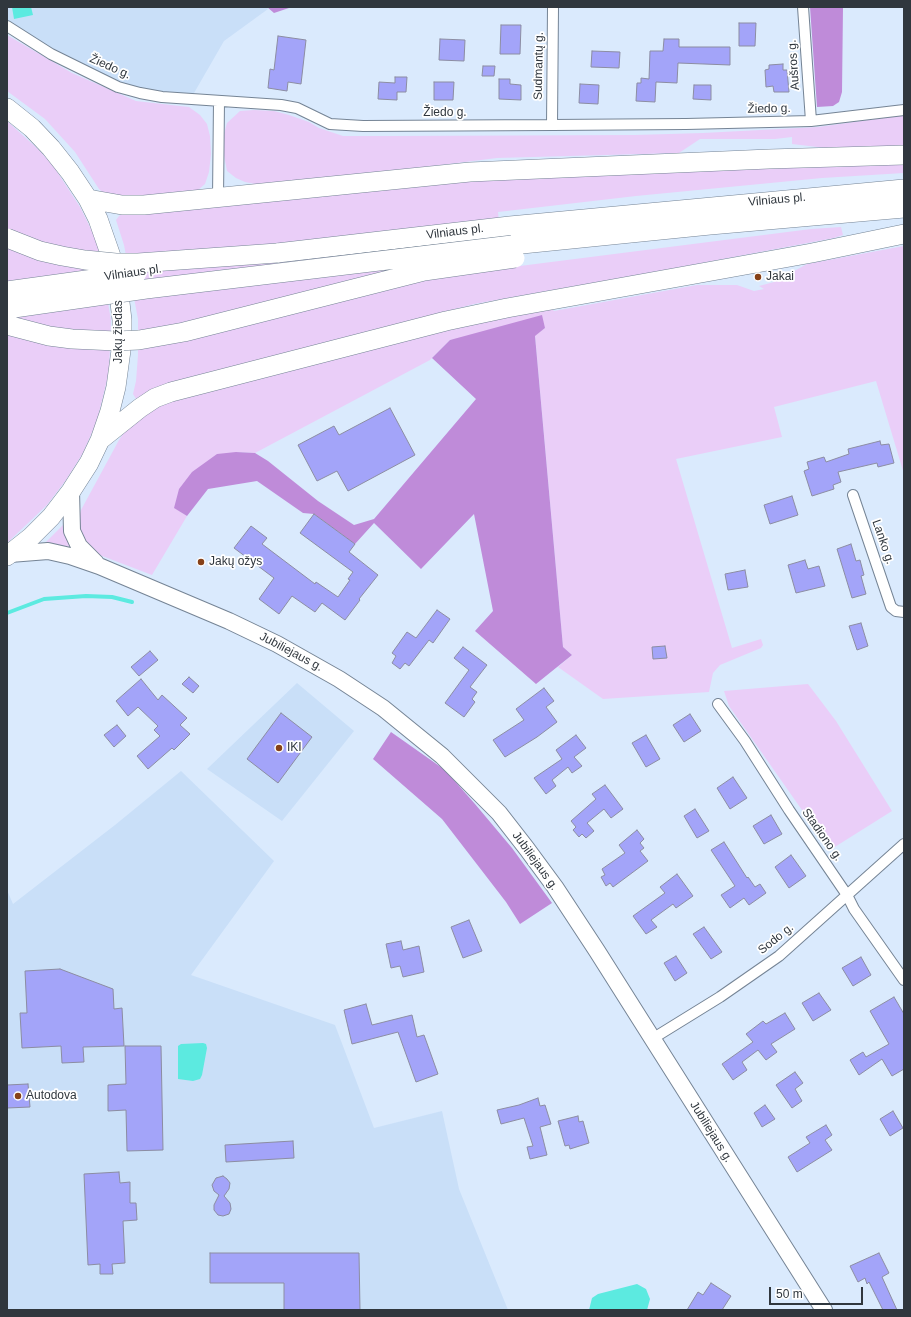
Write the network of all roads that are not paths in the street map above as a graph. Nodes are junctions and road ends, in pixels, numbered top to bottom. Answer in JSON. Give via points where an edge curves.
{"nodes":[{"id":1,"x":553,"y":7,"type":"edge"},
{"id":2,"x":803,"y":7,"type":"edge"},
{"id":3,"x":7,"y":26,"type":"edge"},
{"id":4,"x":219,"y":101,"type":"junction"},
{"id":5,"x":7,"y":108,"type":"edge"},
{"id":6,"x":904,"y":110,"type":"edge"},
{"id":7,"x":811,"y":121,"type":"junction"},
{"id":8,"x":552,"y":125,"type":"junction"},
{"id":9,"x":904,"y":155,"type":"edge"},
{"id":10,"x":904,"y":189,"type":"edge"},
{"id":11,"x":218,"y":198,"type":"junction"},
{"id":12,"x":88,"y":199,"type":"junction"},
{"id":13,"x":904,"y":208,"type":"edge"},
{"id":14,"x":904,"y":234,"type":"edge"},
{"id":15,"x":7,"y":238,"type":"edge"},
{"id":16,"x":514,"y":251,"type":"junction"},
{"id":17,"x":277,"y":253,"type":"junction"},
{"id":18,"x":7,"y":291,"type":"edge"},
{"id":19,"x":7,"y":309,"type":"edge"},
{"id":20,"x":7,"y":325,"type":"edge"},
{"id":21,"x":100,"y":440,"type":"junction"},
{"id":22,"x":71,"y":491,"type":"junction"},
{"id":23,"x":853,"y":495,"type":"dead end"},
{"id":24,"x":9,"y":555,"type":"edge"},
{"id":25,"x":99,"y":566,"type":"junction"},
{"id":26,"x":904,"y":612,"type":"edge"},
{"id":27,"x":718,"y":704,"type":"dead end"},
{"id":28,"x":904,"y":844,"type":"edge"},
{"id":29,"x":847,"y":895,"type":"junction"},
{"id":30,"x":904,"y":980,"type":"edge"},
{"id":31,"x":652,"y":1039,"type":"junction"},
{"id":32,"x":824,"y":1310,"type":"edge"}],
"edges":[{"from":1,"to":8,"type":"street","name":"Sudmantų g."},
{"from":2,"to":7,"type":"street","name":"Aušros g."},
{"from":3,"to":4,"type":"street","name":"Žiedo g.","via":[[51,54],[118,87],[162,97]]},
{"from":4,"to":8,"type":"street","name":"Žiedo g.","via":[[297,108],[330,124]]},
{"from":4,"to":11,"type":"street"},
{"from":5,"to":12,"type":"highway","name":"Jakų žiedas","via":[[32,128],[51,148]]},
{"from":6,"to":7,"type":"street","name":"Žiedo g."},
{"from":7,"to":8,"type":"street","name":"Žiedo g."},
{"from":9,"to":11,"type":"highway","via":[[470,172]]},
{"from":10,"to":17,"type":"highway","name":"Vilniaus pl.","via":[[510,226]]},
{"from":11,"to":12,"type":"highway","via":[[144,205],[122,205]]},
{"from":12,"to":21,"type":"highway","name":"Jakų žiedas","via":[[113,262],[122,320],[116,386]]},
{"from":13,"to":16,"type":"highway","name":"Vilniaus pl.","via":[[710,225]]},
{"from":14,"to":21,"type":"highway","via":[[432,324],[171,392],[154,398]]},
{"from":15,"to":17,"type":"highway","bridge":true,"via":[[40,251],[116,263]]},
{"from":16,"to":19,"type":"highway","name":"Vilniaus pl.","bridge":true,"via":[[146,289]]},
{"from":16,"to":20,"type":"highway","bridge":true,"via":[[424,271],[184,332],[139,340],[72,339]]},
{"from":17,"to":18,"type":"highway","name":"Vilniaus pl.","bridge":true},
{"from":21,"to":22,"type":"highway","name":"Jakų žiedas"},
{"from":22,"to":24,"type":"highway","name":"Jakų žiedas","via":[[51,517]]},
{"from":22,"to":25,"type":"main road","via":[[72,531],[79,546]]},
{"from":23,"to":26,"type":"street","name":"Lanko g.","via":[[891,607]]},
{"from":24,"to":25,"type":"main road","name":"Jubiliejaus g.","via":[[48,551]]},
{"from":25,"to":31,"type":"main road","name":"Jubiliejaus g.","via":[[229,621],[320,667],[383,708],[442,756],[499,813],[527,849],[576,919]]},
{"from":27,"to":29,"type":"street","name":"Stadiono g."},
{"from":28,"to":29,"type":"street","name":"Sodo g."},
{"from":29,"to":30,"type":"street","name":"Stadiono g."},
{"from":29,"to":31,"type":"street","name":"Sodo g.","via":[[779,956],[720,997]]},
{"from":31,"to":32,"type":"main road","name":"Jubiliejaus g."}]}
